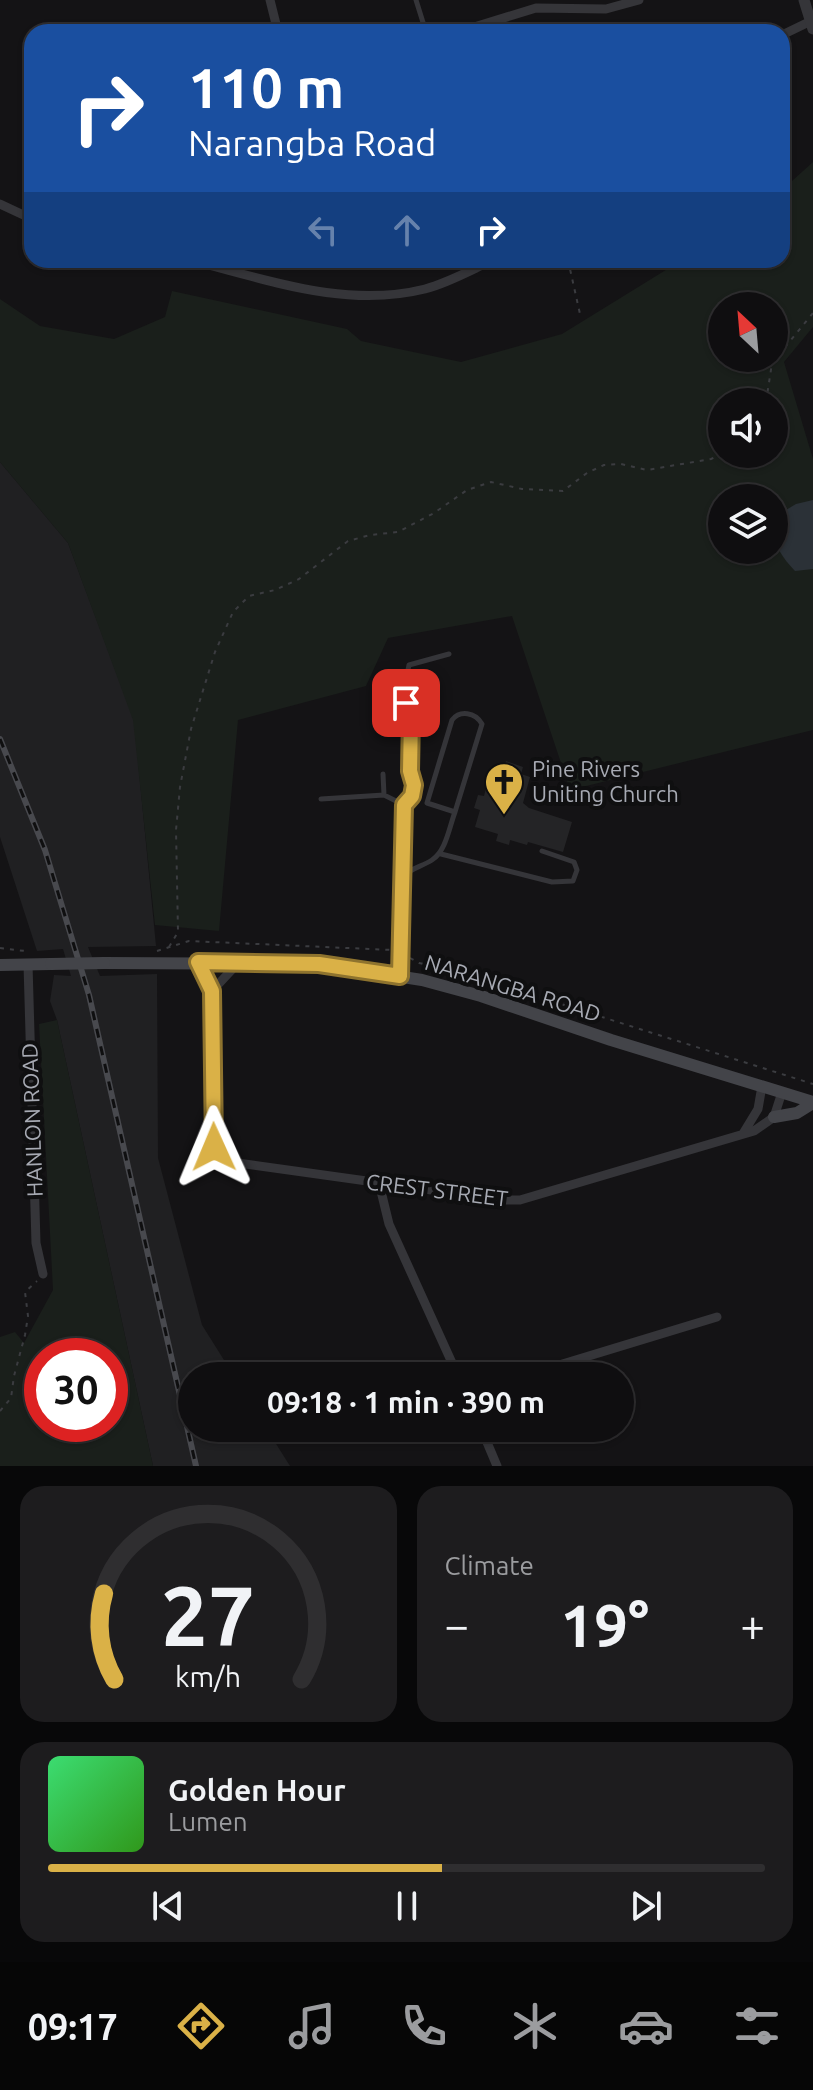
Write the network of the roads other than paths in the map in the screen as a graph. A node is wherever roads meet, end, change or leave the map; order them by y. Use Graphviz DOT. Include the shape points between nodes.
graph roads {
  1 [pos="270,0"];
  2 [pos="416,0"];
  3 [pos="639,0"];
  4 [pos="804,0"];
  5 [pos="276,24"];
  6 [pos="424,24"];
  7 [pos="484,24"];
  8 [pos="812,25"];
  9 [pos="790,32"];
  10 [pos="0,204"];
  11 [pos="24,215"];
  12 [pos="222,268"];
  13 [pos="236,268"];
  14 [pos="474,268"];
  15 [pos="235,271"];
  16 [pos="449,654"];
  17 [pos="383,774"];
  18 [pos="384,795"];
  19 [pos="321,799"];
  20 [pos="404,805"];
  21 [pos="455,812"];
  22 [pos="542,851"];
  23 [pos="441,854"];
  24 [pos="402,877"];
  25 [pos="28,958"];
  26 [pos="198,962"];
  27 [pos="239,962"];
  28 [pos="0,965"];
  29 [pos="400,976"];
  30 [pos="212,991"];
  31 [pos="762,1086"];
  32 [pos="782,1092"];
  33 [pos="813,1103"];
  34 [pos="774,1117"];
  35 [pos="744,1132"];
  36 [pos="379,1183"];
  37 [pos="43,1274"];
  38 [pos="717,1317"];
  39 [pos="452,1362"];
  40 [pos="569,1362"];
  41 [pos="487,1442"];
  42 [pos="497,1466"];
  1 -- 5 [label="street"];
  2 -- 6 [label="lane"];
  3 -- 7 [label="street" via="606,9 536,8"];
  4 -- 8 [label="street"];
  8 -- 9 [label="street"];
  10 -- 11 [label="street"];
  12 -- 15 [label="street"];
  13 -- 15 [label="street"];
  14 -- 15 [label="street" via="428,288 374,296 313,291"];
  16 -- 20 [label="lane" via="409,665 404,689 411,717 414,785"];
  17 -- 18 [label="lane"];
  18 -- 19 [label="lane"];
  18 -- 20 [label="lane"];
  20 -- 24 [label="lane"];
  21 -- 21 [label="lane" via="482,724 473,715 452,720 427,803"];
  21 -- 23 [label="lane"];
  22 -- 23 [label="lane" via="574,862 575,879 552,882"];
  23 -- 24 [label="lane"];
  24 -- 29 [label="lane"];
  25 -- 26 [label="main road, NARANGBA ROAD, bridge" via="51,964"];
  25 -- 28 [label="main road, NARANGBA ROAD"];
  25 -- 37 [label="street, HANLON ROAD" via="36,1243"];
  26 -- 27 [label="main road, NARANGBA ROAD"];
  26 -- 30 [label="street"];
  27 -- 29 [label="main road, NARANGBA ROAD" via="338,965"];
  27 -- 30 [label="street"];
  29 -- 31 [label="main road, NARANGBA ROAD" via="458,989"];
  30 -- 36 [label="street, CREST STREET" via="213,1139 218,1156"];
  31 -- 32 [label="main road, NARANGBA ROAD"];
  31 -- 35 [label="street" via="758,1109"];
  32 -- 33 [label="main road, NARANGBA ROAD"];
  32 -- 34 [label="street"];
  33 -- 34 [label="main road" via="797,1113"];
  34 -- 35 [label="street, CREST STREET"];
  35 -- 36 [label="street, CREST STREET" via="520,1200"];
  36 -- 39 [label="street" via="389,1224"];
  38 -- 40 [label="street"];
  41 -- 42 [label="street"];
}
